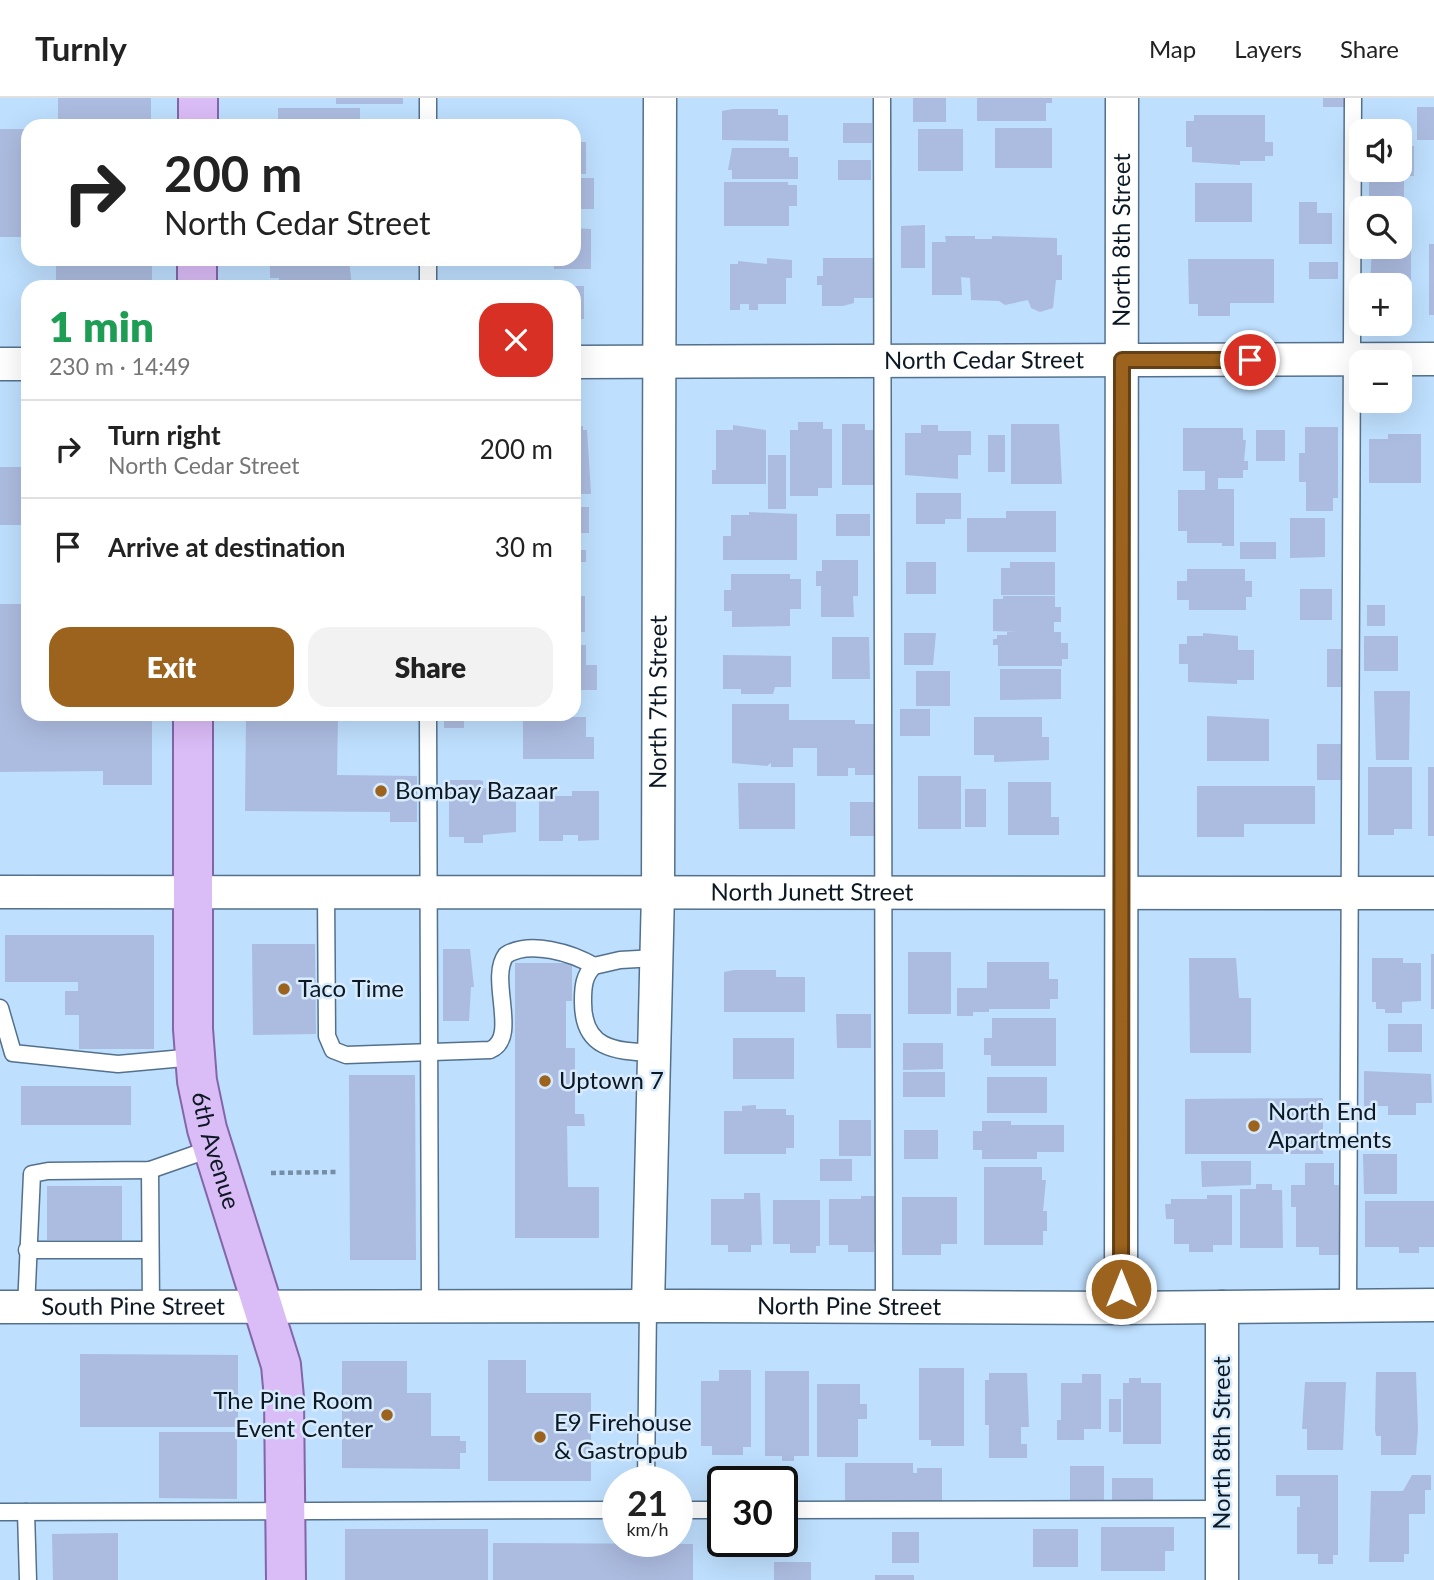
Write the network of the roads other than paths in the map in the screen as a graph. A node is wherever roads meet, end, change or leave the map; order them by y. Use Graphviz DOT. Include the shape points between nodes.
graph roads {
  1 [pos="198,98"];
  2 [pos="428,98"];
  3 [pos="660,98"];
  4 [pos="882,98"];
  5 [pos="1122,98"];
  6 [pos="1353,98"];
  7 [pos="198,119"];
  8 [pos="428,119"];
  9 [pos="1352,350"];
  10 [pos="1412,359"];
  11 [pos="1434,359"];
  12 [pos="1122,360"];
  13 [pos="1349,360"];
  14 [pos="882,361"];
  15 [pos="581,362"];
  16 [pos="660,362"];
  17 [pos="0,364"];
  18 [pos="21,364"];
  19 [pos="1352,413"];
  20 [pos="193,721"];
  21 [pos="428,721"];
  22 [pos="0,892"];
  23 [pos="191,892"];
  24 [pos="326,892"];
  25 [pos="428,892"];
  26 [pos="658,892"];
  27 [pos="884,893"];
  28 [pos="1121,893"];
  29 [pos="1349,893"];
  30 [pos="1434,893"];
  31 [pos="656,958"];
  32 [pos="594,965"];
  33 [pos="0,1008"];
  34 [pos="429,1053"];
  35 [pos="654,1053"];
  36 [pos="195,1057"];
  37 [pos="213,1147"];
  38 [pos="150,1170"];
  39 [pos="27,1250"];
  40 [pos="149,1250"];
  41 [pos="1434,1305"];
  42 [pos="648,1306"];
  43 [pos="1348,1306"];
  44 [pos="430,1307"];
  45 [pos="884,1307"];
  46 [pos="1222,1307"];
  47 [pos="13,1308"];
  48 [pos="150,1308"];
  49 [pos="264,1308"];
  50 [pos="1121,1308"];
  51 [pos="646,1466"];
  52 [pos="1222,1509"];
  53 [pos="602,1510"];
  54 [pos="798,1510"];
  55 [pos="285,1511"];
  56 [pos="0,1512"];
  57 [pos="26,1512"];
  58 [pos="28,1580"];
  59 [pos="286,1580"];
  60 [pos="1222,1580"];
  1 -- 7 [label="main road"];
  2 -- 8 [label="lane"];
  3 -- 16 [label="street, North 7th Street"];
  4 -- 14 [label="lane"];
  5 -- 12 [label="street, North 8th Street"];
  6 -- 9 [label="lane"];
  10 -- 11 [label="street, North Cedar Street"];
  12 -- 13 [label="street, North Cedar Street"];
  12 -- 14 [label="street, North Cedar Street"];
  12 -- 28 [label="street, North 8th Street"];
  14 -- 16 [label="street, North Cedar Street"];
  14 -- 27 [label="lane"];
  15 -- 16 [label="street, North Cedar Street"];
  16 -- 26 [label="street, North 7th Street"];
  17 -- 18 [label="street"];
  19 -- 29 [label="lane"];
  20 -- 23 [label="main road, 6th Avenue"];
  21 -- 25 [label="lane"];
  22 -- 23 [label="street, North Junett Street"];
  23 -- 24 [label="street, North Junett Street"];
  23 -- 36 [label="main road, 6th Avenue"];
  24 -- 25 [label="street, North Junett Street"];
  24 -- 34 [label="lane" via="327,1036 333,1050 345,1055"];
  25 -- 26 [label="street, North Junett Street"];
  25 -- 34 [label="lane"];
  26 -- 27 [label="street, North Junett Street"];
  26 -- 31 [label="street, North 7th Street"];
  27 -- 28 [label="street, North Junett Street"];
  27 -- 45 [label="lane"];
  28 -- 29 [label="street, North Junett Street"];
  28 -- 50 [label="street, North 8th Street"];
  29 -- 30 [label="street, North Junett Street"];
  29 -- 43 [label="lane"];
  31 -- 32 [label="lane"];
  31 -- 35 [label="street, North 7th Street"];
  32 -- 34 [label="lane" via="563,952 510,952 501,970 501,1043 490,1051"];
  32 -- 35 [label="lane" via="584,989 588,1029 599,1042 618,1051"];
  33 -- 36 [label="lane" via="13,1053 118,1064"];
  34 -- 44 [label="lane"];
  35 -- 42 [label="street, North 7th Street"];
  36 -- 37 [label="main road, 6th Avenue"];
  37 -- 38 [label="lane"];
  37 -- 49 [label="main road, 6th Avenue"];
  38 -- 39 [label="lane" via="32,1174"];
  38 -- 40 [label="lane"];
  39 -- 40 [label="lane"];
  39 -- 47 [label="lane"];
  40 -- 48 [label="lane"];
  41 -- 43 [label="street, North Pine Street"];
  42 -- 44 [label="street, North Pine Street"];
  42 -- 45 [label="street, North Pine Street"];
  42 -- 51 [label="lane"];
  43 -- 46 [label="street, North Pine Street"];
  44 -- 49 [label="street, North Pine Street"];
  45 -- 50 [label="street, North Pine Street"];
  46 -- 50 [label="street, North Pine Street"];
  46 -- 52 [label="street, North 8th Street"];
  47 -- 48 [label="street, South Pine Street"];
  48 -- 49 [label="street, South Pine Street"];
  49 -- 55 [label="main road, 6th Avenue" via="283,1378"];
  52 -- 54 [label="lane"];
  52 -- 60 [label="street, North 8th Street"];
  53 -- 55 [label="lane"];
  55 -- 57 [label="lane"];
  55 -- 59 [label="main road, 6th Avenue"];
  56 -- 57 [label="lane"];
  57 -- 58 [label="lane"];
}
